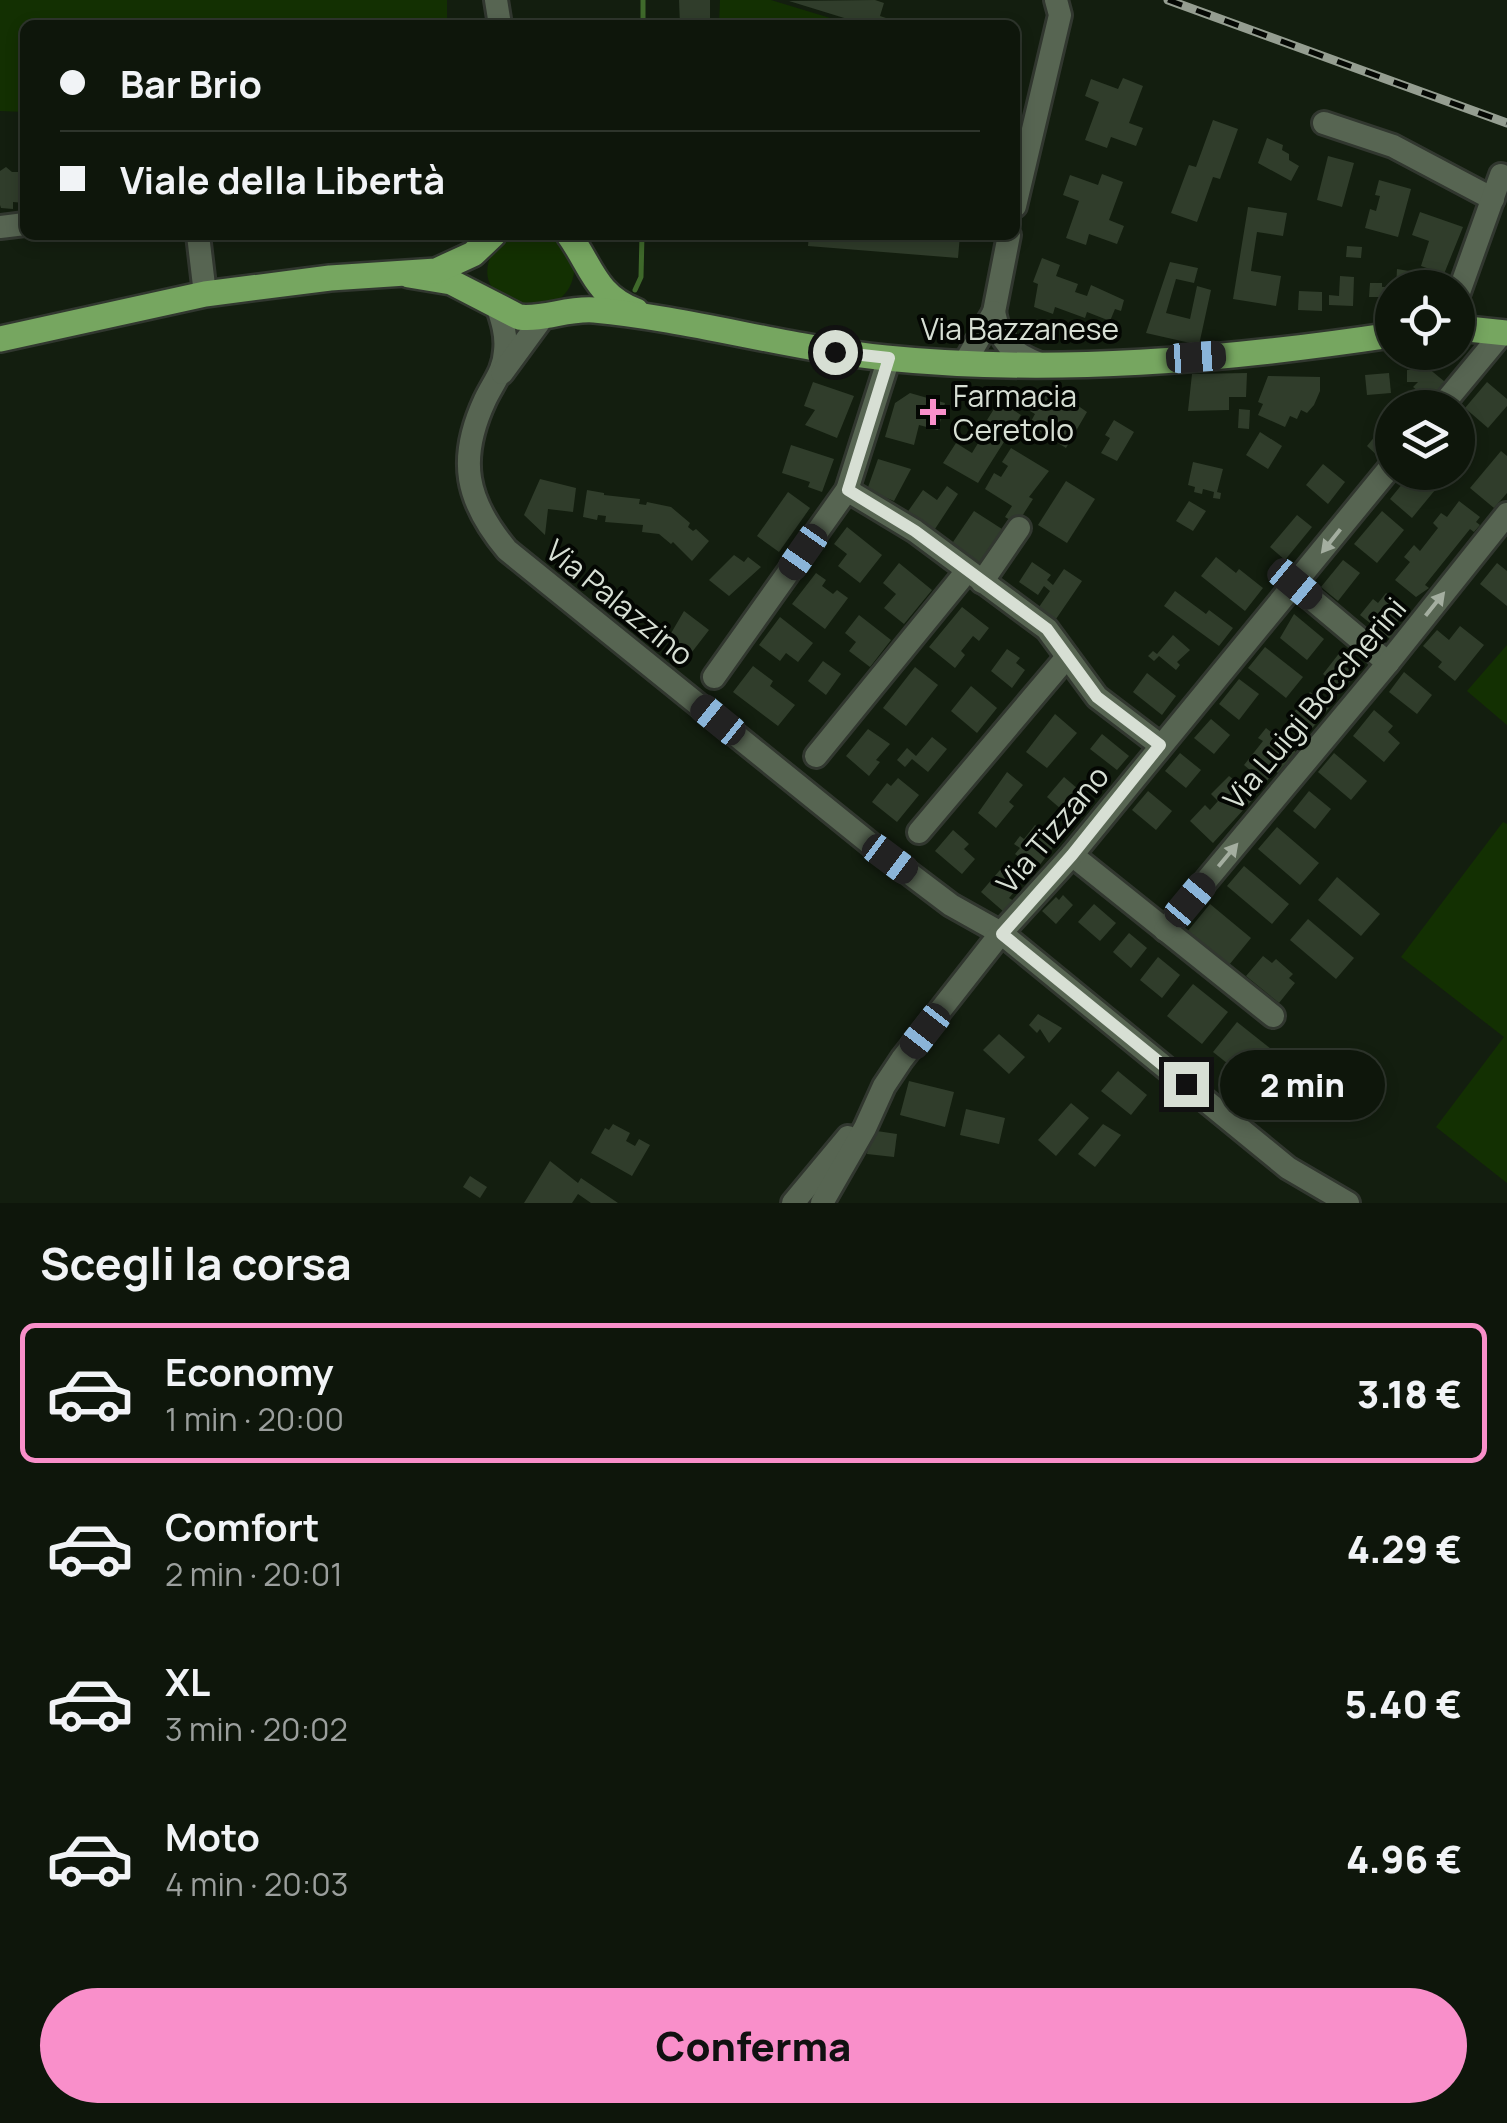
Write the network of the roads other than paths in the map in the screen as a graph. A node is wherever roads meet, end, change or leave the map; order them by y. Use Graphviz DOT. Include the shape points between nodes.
graph roads {
  1 [pos="1056,0"];
  2 [pos="1324,124"];
  3 [pos="1502,175"];
  4 [pos="1020,185"];
  5 [pos="1493,199"];
  6 [pos="199,240"];
  7 [pos="488,240"];
  8 [pos="490,240"];
  9 [pos="1008,240"];
  10 [pos="574,243"];
  11 [pos="1467,270"];
  12 [pos="409,275"];
  13 [pos="206,294"];
  14 [pos="497,305"];
  15 [pos="549,314"];
  16 [pos="650,317"];
  17 [pos="995,317"];
  18 [pos="1475,330"];
  19 [pos="1505,333"];
  20 [pos="1375,337"];
  21 [pos="0,338"];
  22 [pos="889,358"];
  23 [pos="964,364"];
  24 [pos="991,365"];
  25 [pos="1043,365"];
  26 [pos="500,376"];
  27 [pos="1456,390"];
  28 [pos="1375,486"];
  29 [pos="848,490"];
  30 [pos="1507,514"];
  31 [pos="1019,528"];
  32 [pos="974,576"];
  33 [pos="1295,584"];
  34 [pos="1068,658"];
  35 [pos="1388,663"];
  36 [pos="714,677"];
  37 [pos="1160,745"];
  38 [pos="816,756"];
  39 [pos="919,832"];
  40 [pos="1072,855"];
  41 [pos="1165,930"];
  42 [pos="1002,934"];
  43 [pos="1274,1016"];
  44 [pos="876,1104"];
  45 [pos="793,1203"];
  46 [pos="822,1203"];
  47 [pos="1348,1203"];
  1 -- 4 [label="street" via="1060,15"];
  2 -- 5 [label="street" via="1393,146"];
  3 -- 5 [label="street"];
  5 -- 11 [label="street"];
  6 -- 13 [label="street"];
  7 -- 12 [label="main road, Via Bazzanese" via="455,264"];
  8 -- 14 [label="main road, Via Bazzanese" via="481,277"];
  9 -- 17 [label="street"];
  10 -- 15 [label="main road, Via Bazzanese" via="581,271 576,290"];
  10 -- 16 [label="main road, Via Bazzanese" via="613,299"];
  12 -- 13 [label="main road, Via Bazzanese"];
  12 -- 14 [label="main road, Via Bazzanese" via="450,282"];
  13 -- 21 [label="main road, Via Bazzanese"];
  14 -- 15 [label="main road, Via Bazzanese" via="519,316"];
  14 -- 26 [label="street, Via Palazzino" via="506,350"];
  15 -- 16 [label="main road, Via Bazzanese" via="590,310"];
  15 -- 26 [label="street"];
  16 -- 22 [label="main road, Via Bazzanese"];
  17 -- 23 [label="street"];
  17 -- 24 [label="street"];
  17 -- 25 [label="street" via="1008,347"];
  18 -- 19 [label="main road"];
  19 -- 27 [label="street"];
  20 -- 25 [label="main road, Via Bazzanese" via="1261,353"];
  22 -- 23 [label="main road, Via Bazzanese"];
  22 -- 29 [label="street"];
  23 -- 24 [label="main road, Via Bazzanese"];
  24 -- 25 [label="main road, Via Bazzanese"];
  26 -- 42 [label="street, Via Palazzino" via="473,431 468,466 470,492 507,550 873,846"];
  28 -- 33 [label="street, Via Tizzano, one-way"];
  29 -- 32 [label="street"];
  29 -- 36 [label="street"];
  35 -- 30 [label="street, Via Luigi Boccherini, one-way"];
  31 -- 32 [label="street"];
  32 -- 34 [label="street" via="1047,629"];
  32 -- 38 [label="street"];
  33 -- 35 [label="street"];
  33 -- 37 [label="street, Via Tizzano"];
  34 -- 37 [label="street" via="1097,697"];
  34 -- 39 [label="street"];
  41 -- 35 [label="street, Via Luigi Boccherini, one-way"];
  37 -- 40 [label="street, Via Tizzano"];
  40 -- 41 [label="street"];
  40 -- 42 [label="street, Via Tizzano"];
  41 -- 43 [label="street"];
  42 -- 44 [label="street, Via Tizzano" via="902,1059"];
  42 -- 47 [label="street, Via Palazzino" via="1288,1168"];
  44 -- 45 [label="street"];
  44 -- 46 [label="street, Via Tizzano"];
}
